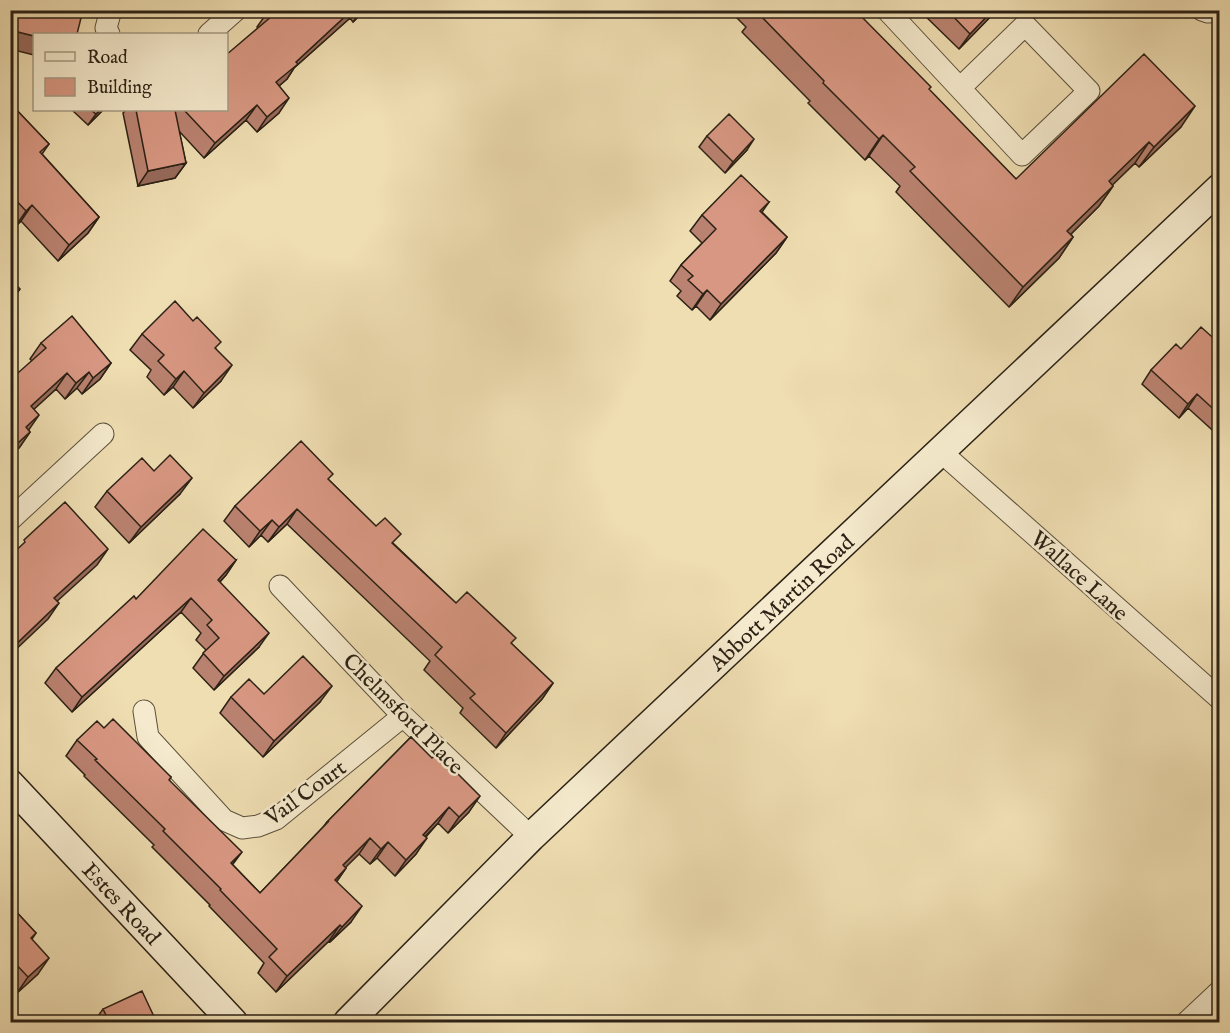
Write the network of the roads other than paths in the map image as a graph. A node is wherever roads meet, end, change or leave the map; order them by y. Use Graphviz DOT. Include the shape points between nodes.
graph roads {
  1 [pos="111,10"];
  2 [pos="236,10"];
  3 [pos="887,10"];
  4 [pos="1202,10"];
  5 [pos="1220,10"];
  6 [pos="108,33"];
  7 [pos="210,33"];
  8 [pos="960,88"];
  9 [pos="1220,188"];
  10 [pos="103,434"];
  11 [pos="941,452"];
  12 [pos="10,520"];
  13 [pos="280,586"];
  14 [pos="1220,699"];
  15 [pos="144,711"];
  16 [pos="404,716"];
  17 [pos="10,784"];
  18 [pos="531,837"];
  19 [pos="1220,991"];
  20 [pos="233,1023"];
  21 [pos="348,1023"];
  22 [pos="1188,1023"];
  1 -- 6 [label="street" via="106,28"];
  2 -- 7 [label="street"];
  3 -- 8 [label="street"];
  4 -- 5 [label="street"];
  8 -- 8 [label="street" via="1022,155 1089,91 1025,25"];
  9 -- 11 [label="main road, Abbott Martin Road"];
  10 -- 12 [label="street"];
  11 -- 14 [label="street, Wallace Lane"];
  11 -- 18 [label="main road, Abbott Martin Road"];
  13 -- 16 [label="street, Chelmsford Place"];
  15 -- 16 [label="street, Vail Court" via="148,737 224,820 242,828 276,819"];
  16 -- 18 [label="street, Chelmsford Place"];
  17 -- 20 [label="main road, Estes Road"];
  18 -- 21 [label="main road, Abbott Martin Road"];
  19 -- 22 [label="street"];
}
